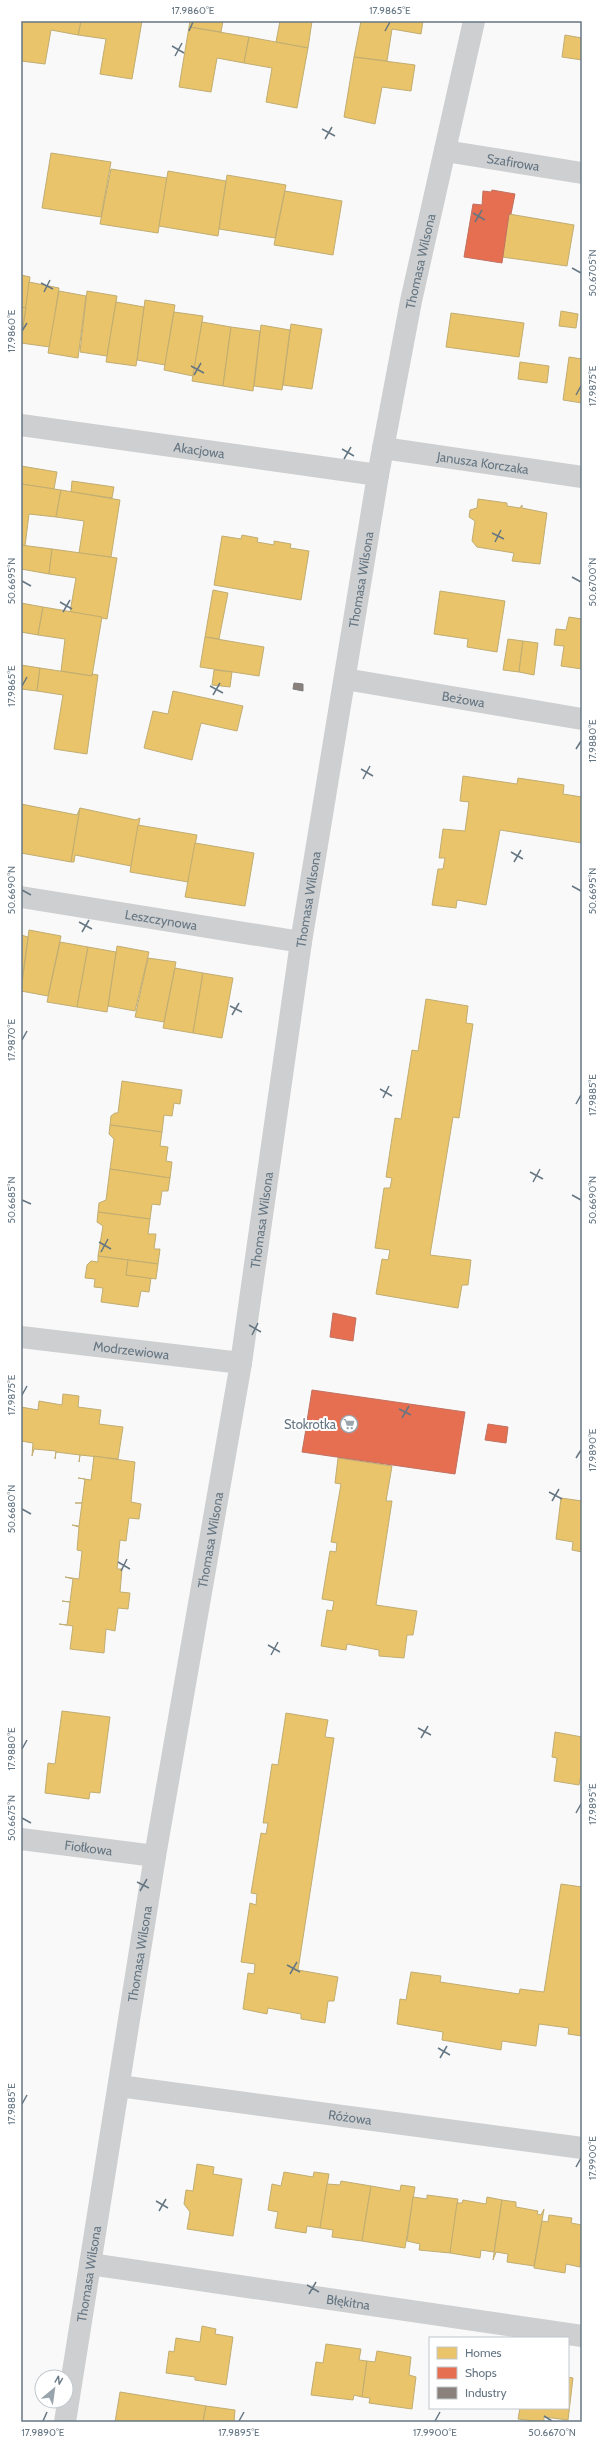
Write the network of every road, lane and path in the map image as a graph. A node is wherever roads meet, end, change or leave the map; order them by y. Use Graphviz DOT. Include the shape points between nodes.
graph roads {
  1 [pos="474,21"];
  2 [pos="445,151"];
  3 [pos="582,173"];
  4 [pos="21,425"];
  5 [pos="383,448"];
  6 [pos="378,475"];
  7 [pos="582,477"];
  8 [pos="345,679"];
  9 [pos="582,719"];
  10 [pos="21,897"];
  11 [pos="301,942"];
  12 [pos="21,1337"];
  13 [pos="241,1363"];
  14 [pos="21,1839"];
  15 [pos="155,1856"];
  16 [pos="119,2086"];
  17 [pos="582,2148"];
  18 [pos="90,2264"];
  19 [pos="582,2336"];
  20 [pos="65,2422"];
  1 -- 2 [label="street, Thomasa Wilsona"];
  2 -- 3 [label="street, Szafirowa"];
  2 -- 5 [label="street, Thomasa Wilsona" via="411,301"];
  4 -- 6 [label="street, Akacjowa"];
  5 -- 6 [label="street, Thomasa Wilsona"];
  5 -- 7 [label="street, Janusza Korczaka"];
  6 -- 8 [label="street, Thomasa Wilsona"];
  8 -- 9 [label="street, Beżowa"];
  8 -- 11 [label="street, Thomasa Wilsona"];
  10 -- 11 [label="street, Leszczynowa"];
  11 -- 13 [label="street, Thomasa Wilsona"];
  12 -- 13 [label="street, Modrzewiowa"];
  13 -- 15 [label="street, Thomasa Wilsona"];
  14 -- 15 [label="street, Fiołkowa"];
  15 -- 16 [label="street, Thomasa Wilsona"];
  16 -- 17 [label="street, Różowa"];
  16 -- 18 [label="street, Thomasa Wilsona"];
  18 -- 19 [label="street, Błękitna"];
  18 -- 20 [label="street, Thomasa Wilsona"];
}
